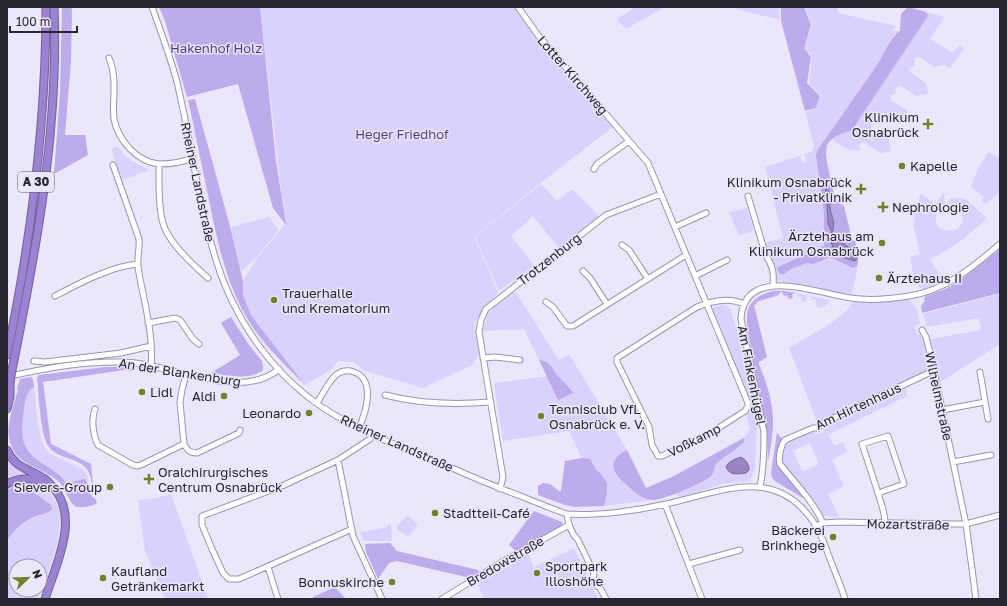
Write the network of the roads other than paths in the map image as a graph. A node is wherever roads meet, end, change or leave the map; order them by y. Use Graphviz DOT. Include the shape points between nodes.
graph roads {
  1 [pos="46,7"];
  2 [pos="54,7"];
  3 [pos="152,7"];
  4 [pos="518,7"];
  5 [pos="109,58"];
  6 [pos="629,141"];
  7 [pos="192,158"];
  8 [pos="159,164"];
  9 [pos="113,165"];
  10 [pos="594,169"];
  11 [pos="661,194"];
  12 [pos="748,196"];
  13 [pos="706,213"];
  14 [pos="675,227"];
  15 [pos="1000,244"];
  16 [pos="622,245"];
  17 [pos="686,255"];
  18 [pos="727,260"];
  19 [pos="138,264"];
  20 [pos="583,271"];
  21 [pos="695,276"];
  22 [pos="208,278"];
  23 [pos="648,279"];
  24 [pos="773,285"];
  25 [pos="55,296"];
  26 [pos="546,302"];
  27 [pos="706,303"];
  28 [pos="607,304"];
  29 [pos="744,304"];
  30 [pos="148,323"];
  31 [pos="922,330"];
  32 [pos="199,344"];
  33 [pos="151,346"];
  34 [pos="7,354"];
  35 [pos="483,358"];
  36 [pos="520,360"];
  37 [pos="34,361"];
  38 [pos="151,366"];
  39 [pos="279,369"];
  40 [pos="933,371"];
  41 [pos="980,372"];
  42 [pos="186,375"];
  43 [pos="8,379"];
  44 [pos="7,394"];
  45 [pos="385,395"];
  46 [pos="490,402"];
  47 [pos="985,402"];
  48 [pos="317,403"];
  49 [pos="7,409"];
  50 [pos="94,409"];
  51 [pos="747,409"];
  52 [pos="942,410"];
  53 [pos="988,419"];
  54 [pos="359,428"];
  55 [pos="240,430"];
  56 [pos="373,434"];
  57 [pos="184,444"];
  58 [pos="7,450"];
  59 [pos="991,455"];
  60 [pos="338,460"];
  61 [pos="953,462"];
  62 [pos="7,484"];
  63 [pos="51,485"];
  64 [pos="760,486"];
  65 [pos="500,488"];
  66 [pos="878,493"];
  67 [pos="665,504"];
  68 [pos="567,514"];
  69 [pos="1000,515"];
  70 [pos="823,523"];
  71 [pos="885,523"];
  72 [pos="966,524"];
  73 [pos="569,525"];
  74 [pos="816,526"];
  75 [pos="352,529"];
  76 [pos="740,550"];
  77 [pos="689,564"];
  78 [pos="268,567"];
  79 [pos="44,599"];
  80 [pos="278,599"];
  81 [pos="382,599"];
  82 [pos="442,599"];
  83 [pos="606,599"];
  84 [pos="702,599"];
  85 [pos="845,599"];
  86 [pos="976,599"];
  1 -- 34 [label="highway, A 30" via="40,147"];
  2 -- 43 [label="highway, A 30, bridge" via="53,84 44,181 31,270 12,370"];
  3 -- 7 [label="street, Rheiner Landstraße" via="176,81"];
  4 -- 6 [label="street, Lotter Kirchweg" via="538,35"];
  5 -- 8 [label="street" via="114,73 114,116 119,134 138,156"];
  6 -- 10 [label="street" via="597,164"];
  6 -- 11 [label="street, Lotter Kirchweg" via="648,163"];
  7 -- 8 [label="street"];
  7 -- 39 [label="street, Rheiner Landstraße" via="210,239 228,292 246,328"];
  8 -- 22 [label="street" via="163,223 174,242"];
  9 -- 19 [label="street" via="138,234"];
  11 -- 14 [label="street, Lotter Kirchweg"];
  11 -- 35 [label="street, Trotzenburg" via="606,215 486,309 479,332"];
  12 -- 24 [label="street" via="766,256 774,270"];
  13 -- 14 [label="street"];
  14 -- 17 [label="street, Lotter Kirchweg"];
  15 -- 24 [label="street" via="949,282 909,296 852,299 786,285"];
  16 -- 23 [label="street" via="629,250"];
  17 -- 21 [label="street, Lotter Kirchweg"];
  17 -- 23 [label="street"];
  18 -- 21 [label="street"];
  19 -- 25 [label="street" via="84,280"];
  19 -- 30 [label="street"];
  20 -- 28 [label="street"];
  21 -- 27 [label="street, Lotter Kirchweg"];
  23 -- 28 [label="street"];
  24 -- 29 [label="street" via="756,291"];
  26 -- 28 [label="street" via="567,326 573,326"];
  27 -- 29 [label="street" via="732,300"];
  27 -- 51 [label="street, Lotter Kirchweg" via="748,403"];
  27 -- 51 [label="street, Voßkamp" via="618,356 617,362 649,427 652,445 658,456 709,434"];
  29 -- 64 [label="street, Am Finkenhügel" via="741,319 764,432"];
  30 -- 32 [label="street" via="175,318 180,320"];
  30 -- 33 [label="street"];
  31 -- 40 [label="street, Wilhelmstraße" via="926,337"];
  33 -- 37 [label="street, An der Blankenburg" via="121,353 45,362"];
  33 -- 38 [label="street"];
  35 -- 36 [label="street"];
  35 -- 46 [label="street, Trotzenburg"];
  38 -- 42 [label="street, An der Blankenburg"];
  38 -- 43 [label="street, An der Blankenburg" via="129,362 106,362 49,368"];
  39 -- 42 [label="street, An der Blankenburg" via="269,377 248,383"];
  39 -- 48 [label="street, Rheiner Landstraße"];
  40 -- 52 [label="street, Wilhelmstraße"];
  40 -- 70 [label="street, Am Hirtenhaus" via="823,423 818,428 785,440 780,464 808,498"];
  41 -- 47 [label="street"];
  42 -- 57 [label="street" via="180,402"];
  43 -- 44 [label="highway, A 30"];
  43 -- 49 [label="highway" via="10,397"];
  45 -- 46 [label="street" via="438,403"];
  46 -- 65 [label="street, Trotzenburg" via="503,477"];
  47 -- 52 [label="street"];
  47 -- 53 [label="street"];
  48 -- 54 [label="street, Rheiner Landstraße"];
  48 -- 54 [label="street" via="337,374 345,371 356,373 365,382 368,392"];
  50 -- 57 [label="street" via="92,416 98,446 133,465 143,464"];
  52 -- 61 [label="street, Wilhelmstraße"];
  54 -- 56 [label="street, Rheiner Landstraße"];
  55 -- 57 [label="street" via="239,433 197,453 188,451"];
  56 -- 60 [label="street"];
  56 -- 65 [label="street, Rheiner Landstraße"];
  58 -- 63 [label="highway" via="21,467"];
  59 -- 61 [label="street"];
  60 -- 75 [label="street"];
  60 -- 78 [label="street" via="282,486 202,516 202,525 212,549 223,573 229,579 239,579"];
  61 -- 72 [label="street, Wilhelmstraße"];
  62 -- 63 [label="highway" via="30,478"];
  63 -- 79 [label="highway" via="57,491 65,511 65,532"];
  64 -- 67 [label="street, Rheiner Landstraße" via="728,488"];
  64 -- 74 [label="street, Rheiner Landstraße" via="780,492 794,501"];
  65 -- 68 [label="street, Rheiner Landstraße"];
  66 -- 66 [label="street" via="862,444 888,436 904,484"];
  66 -- 71 [label="street"];
  67 -- 68 [label="street, Rheiner Landstraße" via="606,513"];
  67 -- 77 [label="street"];
  68 -- 73 [label="street"];
  69 -- 72 [label="street, Mozartstraße"];
  70 -- 71 [label="street, Mozartstraße"];
  70 -- 74 [label="street, Mozartstraße"];
  71 -- 72 [label="street, Mozartstraße"];
  72 -- 86 [label="street, Wilhelmstraße"];
  73 -- 82 [label="street, Bredowstraße"];
  73 -- 83 [label="street" via="594,574 595,584"];
  74 -- 85 [label="street, Rheiner Landstraße"];
  75 -- 78 [label="street"];
  75 -- 81 [label="street"];
  76 -- 77 [label="street"];
  77 -- 84 [label="street"];
  78 -- 80 [label="street"];
}
